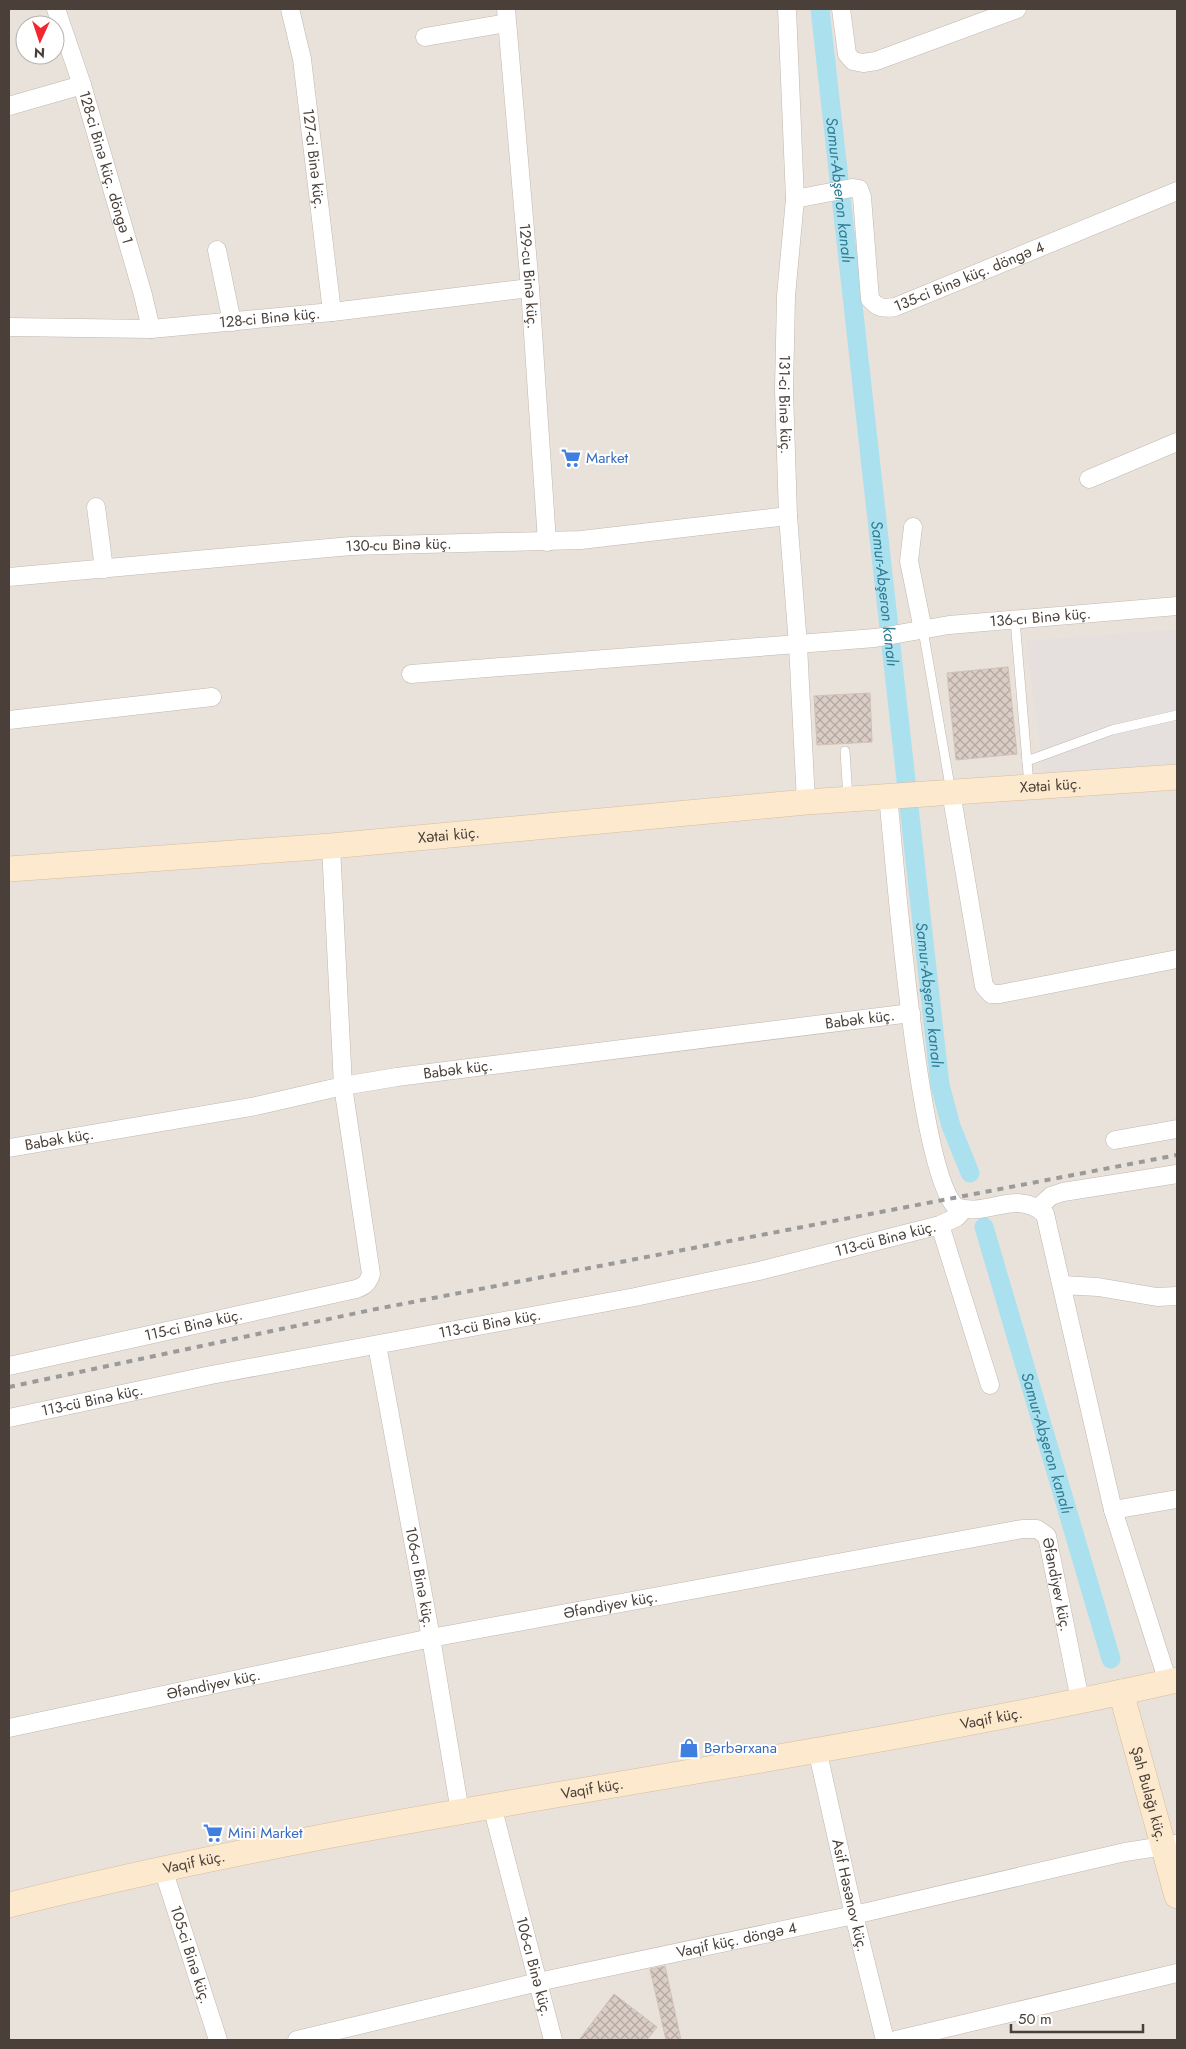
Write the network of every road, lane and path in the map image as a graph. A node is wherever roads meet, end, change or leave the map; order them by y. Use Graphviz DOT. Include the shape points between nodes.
graph roads {
  1 [pos="56,9"];
  2 [pos="290,9"];
  3 [pos="787,9"];
  4 [pos="841,9"];
  5 [pos="1017,9"];
  6 [pos="507,16"];
  7 [pos="425,37"];
  8 [pos="82,85"];
  9 [pos="9,106"];
  10 [pos="1177,191"];
  11 [pos="795,199"];
  12 [pos="216,250"];
  13 [pos="530,288"];
  14 [pos="332,312"];
  15 [pos="232,322"];
  16 [pos="9,327"];
  17 [pos="151,329"];
  18 [pos="1177,442"];
  19 [pos="1089,479"];
  20 [pos="96,507"];
  21 [pos="788,516"];
  22 [pos="913,527"];
  23 [pos="547,542"];
  24 [pos="104,569"];
  25 [pos="9,577"];
  26 [pos="1177,606"];
  27 [pos="1015,620"];
  28 [pos="923,630"];
  29 [pos="798,645"];
  30 [pos="411,674"];
  31 [pos="212,698"];
  32 [pos="1177,715"];
  33 [pos="9,720"];
  34 [pos="845,751"];
  35 [pos="1027,761"];
  36 [pos="1177,777"];
  37 [pos="1029,788"];
  38 [pos="951,792"];
  39 [pos="888,796"];
  40 [pos="848,799"];
  41 [pos="806,802"];
  42 [pos="331,846"];
  43 [pos="9,869"];
  44 [pos="1177,959"];
  45 [pos="912,1014"];
  46 [pos="343,1086"];
  47 [pos="1177,1129"];
  48 [pos="1115,1140"];
  49 [pos="9,1148"];
  50 [pos="1177,1174"];
  51 [pos="1038,1208"];
  52 [pos="963,1210"];
  53 [pos="940,1225"];
  54 [pos="1062,1285"];
  55 [pos="1177,1296"];
  56 [pos="377,1344"];
  57 [pos="9,1366"];
  58 [pos="990,1385"];
  59 [pos="9,1418"];
  60 [pos="1177,1499"];
  61 [pos="1113,1510"];
  62 [pos="431,1638"];
  63 [pos="1173,1681"];
  64 [pos="1121,1692"];
  65 [pos="1080,1700"];
  66 [pos="9,1728"];
  67 [pos="817,1749"];
  68 [pos="492,1806"];
  69 [pos="460,1812"];
  70 [pos="1170,1845"];
  71 [pos="163,1869"];
  72 [pos="1177,1896"];
  73 [pos="9,1905"];
  74 [pos="854,1915"];
  75 [pos="1177,1973"];
  76 [pos="538,1982"];
  77 [pos="218,2040"];
  78 [pos="297,2040"];
  79 [pos="553,2040"];
  80 [pos="885,2040"];
  81 [pos="896,2040"];
  1 -- 8 [label="street, 128-ci Binə küç. döngə 1"];
  2 -- 14 [label="street, 127-ci Binə küç." via="302,59"];
  3 -- 11 [label="street, 131-ci Binə küç."];
  4 -- 5 [label="street" via="847,54 853,61 863,63"];
  6 -- 7 [label="street"];
  6 -- 13 [label="street, 129-cu Binə küç."];
  8 -- 9 [label="street"];
  8 -- 17 [label="street, 128-ci Binə küç. döngə 1"];
  10 -- 11 [label="street, 135-ci Binə küç. döngə 4" via="884,309 870,299 860,189"];
  11 -- 21 [label="street, 131-ci Binə küç." via="784,334"];
  12 -- 15 [label="street"];
  13 -- 14 [label="street, 128-ci Binə küç."];
  13 -- 23 [label="street, 129-cu Binə küç."];
  14 -- 15 [label="street, 128-ci Binə küç."];
  15 -- 17 [label="street, 128-ci Binə küç."];
  16 -- 17 [label="street, 128-ci Binə küç."];
  18 -- 19 [label="street"];
  20 -- 24 [label="street"];
  21 -- 23 [label="street, 130-cu Binə küç."];
  21 -- 29 [label="street, 131-ci Binə küç."];
  22 -- 28 [label="street" via="909,561"];
  23 -- 24 [label="street, 130-cu Binə küç." via="351,546"];
  24 -- 25 [label="street, 130-cu Binə küç."];
  26 -- 27 [label="street, 136-cı Binə küç."];
  27 -- 28 [label="street, 136-cı Binə küç."];
  27 -- 35 [label="lane"];
  28 -- 29 [label="street, 136-cı Binə küç."];
  28 -- 38 [label="lane"];
  29 -- 30 [label="street, 136-cı Binə küç."];
  29 -- 41 [label="street, 131-ci Binə küç."];
  31 -- 33 [label="street"];
  32 -- 35 [label="lane" via="1112,730"];
  34 -- 40 [label="lane"];
  35 -- 37 [label="lane"];
  36 -- 37 [label="street, Xətai küç."];
  37 -- 38 [label="street, Xətai küç."];
  38 -- 39 [label="street, Xətai küç."];
  38 -- 44 [label="street" via="984,986 992,994"];
  39 -- 40 [label="street, Xətai küç."];
  39 -- 45 [label="street"];
  40 -- 41 [label="street, Xətai küç."];
  41 -- 42 [label="street, Xətai küç."];
  42 -- 43 [label="street, Xətai küç."];
  42 -- 46 [label="street"];
  45 -- 46 [label="street, Babək küç." via="588,1052"];
  45 -- 52 [label="street" via="917,1065 938,1166 948,1198 956,1208"];
  46 -- 49 [label="street, Babək küç." via="256,1106"];
  46 -- 57 [label="street, 115-ci Binə küç." via="371,1274 365,1286"];
  47 -- 48 [label="street"];
  50 -- 51 [label="street" via="1062,1192 1051,1196"];
  51 -- 52 [label="street" via="1020,1203"];
  51 -- 54 [label="street" via="1045,1214 1049,1225"];
  52 -- 53 [label="street, 113-cü Binə küç."];
  53 -- 56 [label="street, 113-cü Binə küç." via="740,1275"];
  53 -- 58 [label="street"];
  54 -- 55 [label="street" via="1098,1287 1157,1297"];
  54 -- 61 [label="street"];
  56 -- 59 [label="street, 113-cü Binə küç."];
  56 -- 62 [label="street, 106-cı Binə küç."];
  60 -- 61 [label="street"];
  61 -- 63 [label="street"];
  62 -- 65 [label="street, Əfəndiyev küç." via="1037,1528 1046,1536"];
  62 -- 66 [label="street, Əfəndiyev küç."];
  62 -- 69 [label="street, 106-cı Binə küç."];
  63 -- 64 [label="street, Vaqif küç."];
  64 -- 65 [label="street, Vaqif küç."];
  64 -- 70 [label="street, Şah Bulağı küç."];
  65 -- 67 [label="street, Vaqif küç."];
  67 -- 68 [label="street, Vaqif küç."];
  67 -- 74 [label="street, Asif Həsənov küç."];
  68 -- 69 [label="street, Vaqif küç."];
  68 -- 76 [label="street, 106-cı Binə küç."];
  69 -- 71 [label="street, Vaqif küç."];
  70 -- 72 [label="street, Şah Bulağı küç."];
  70 -- 74 [label="street, Vaqif küç. döngə 4" via="1125,1852"];
  71 -- 73 [label="street, Vaqif küç."];
  71 -- 77 [label="street, 105-ci Binə küç."];
  74 -- 76 [label="street, Vaqif küç. döngə 4"];
  74 -- 80 [label="street, Asif Həsənov küç."];
  75 -- 81 [label="street"];
  76 -- 78 [label="street, Vaqif küç. döngə 4"];
  76 -- 79 [label="street, 106-cı Binə küç."];
}
